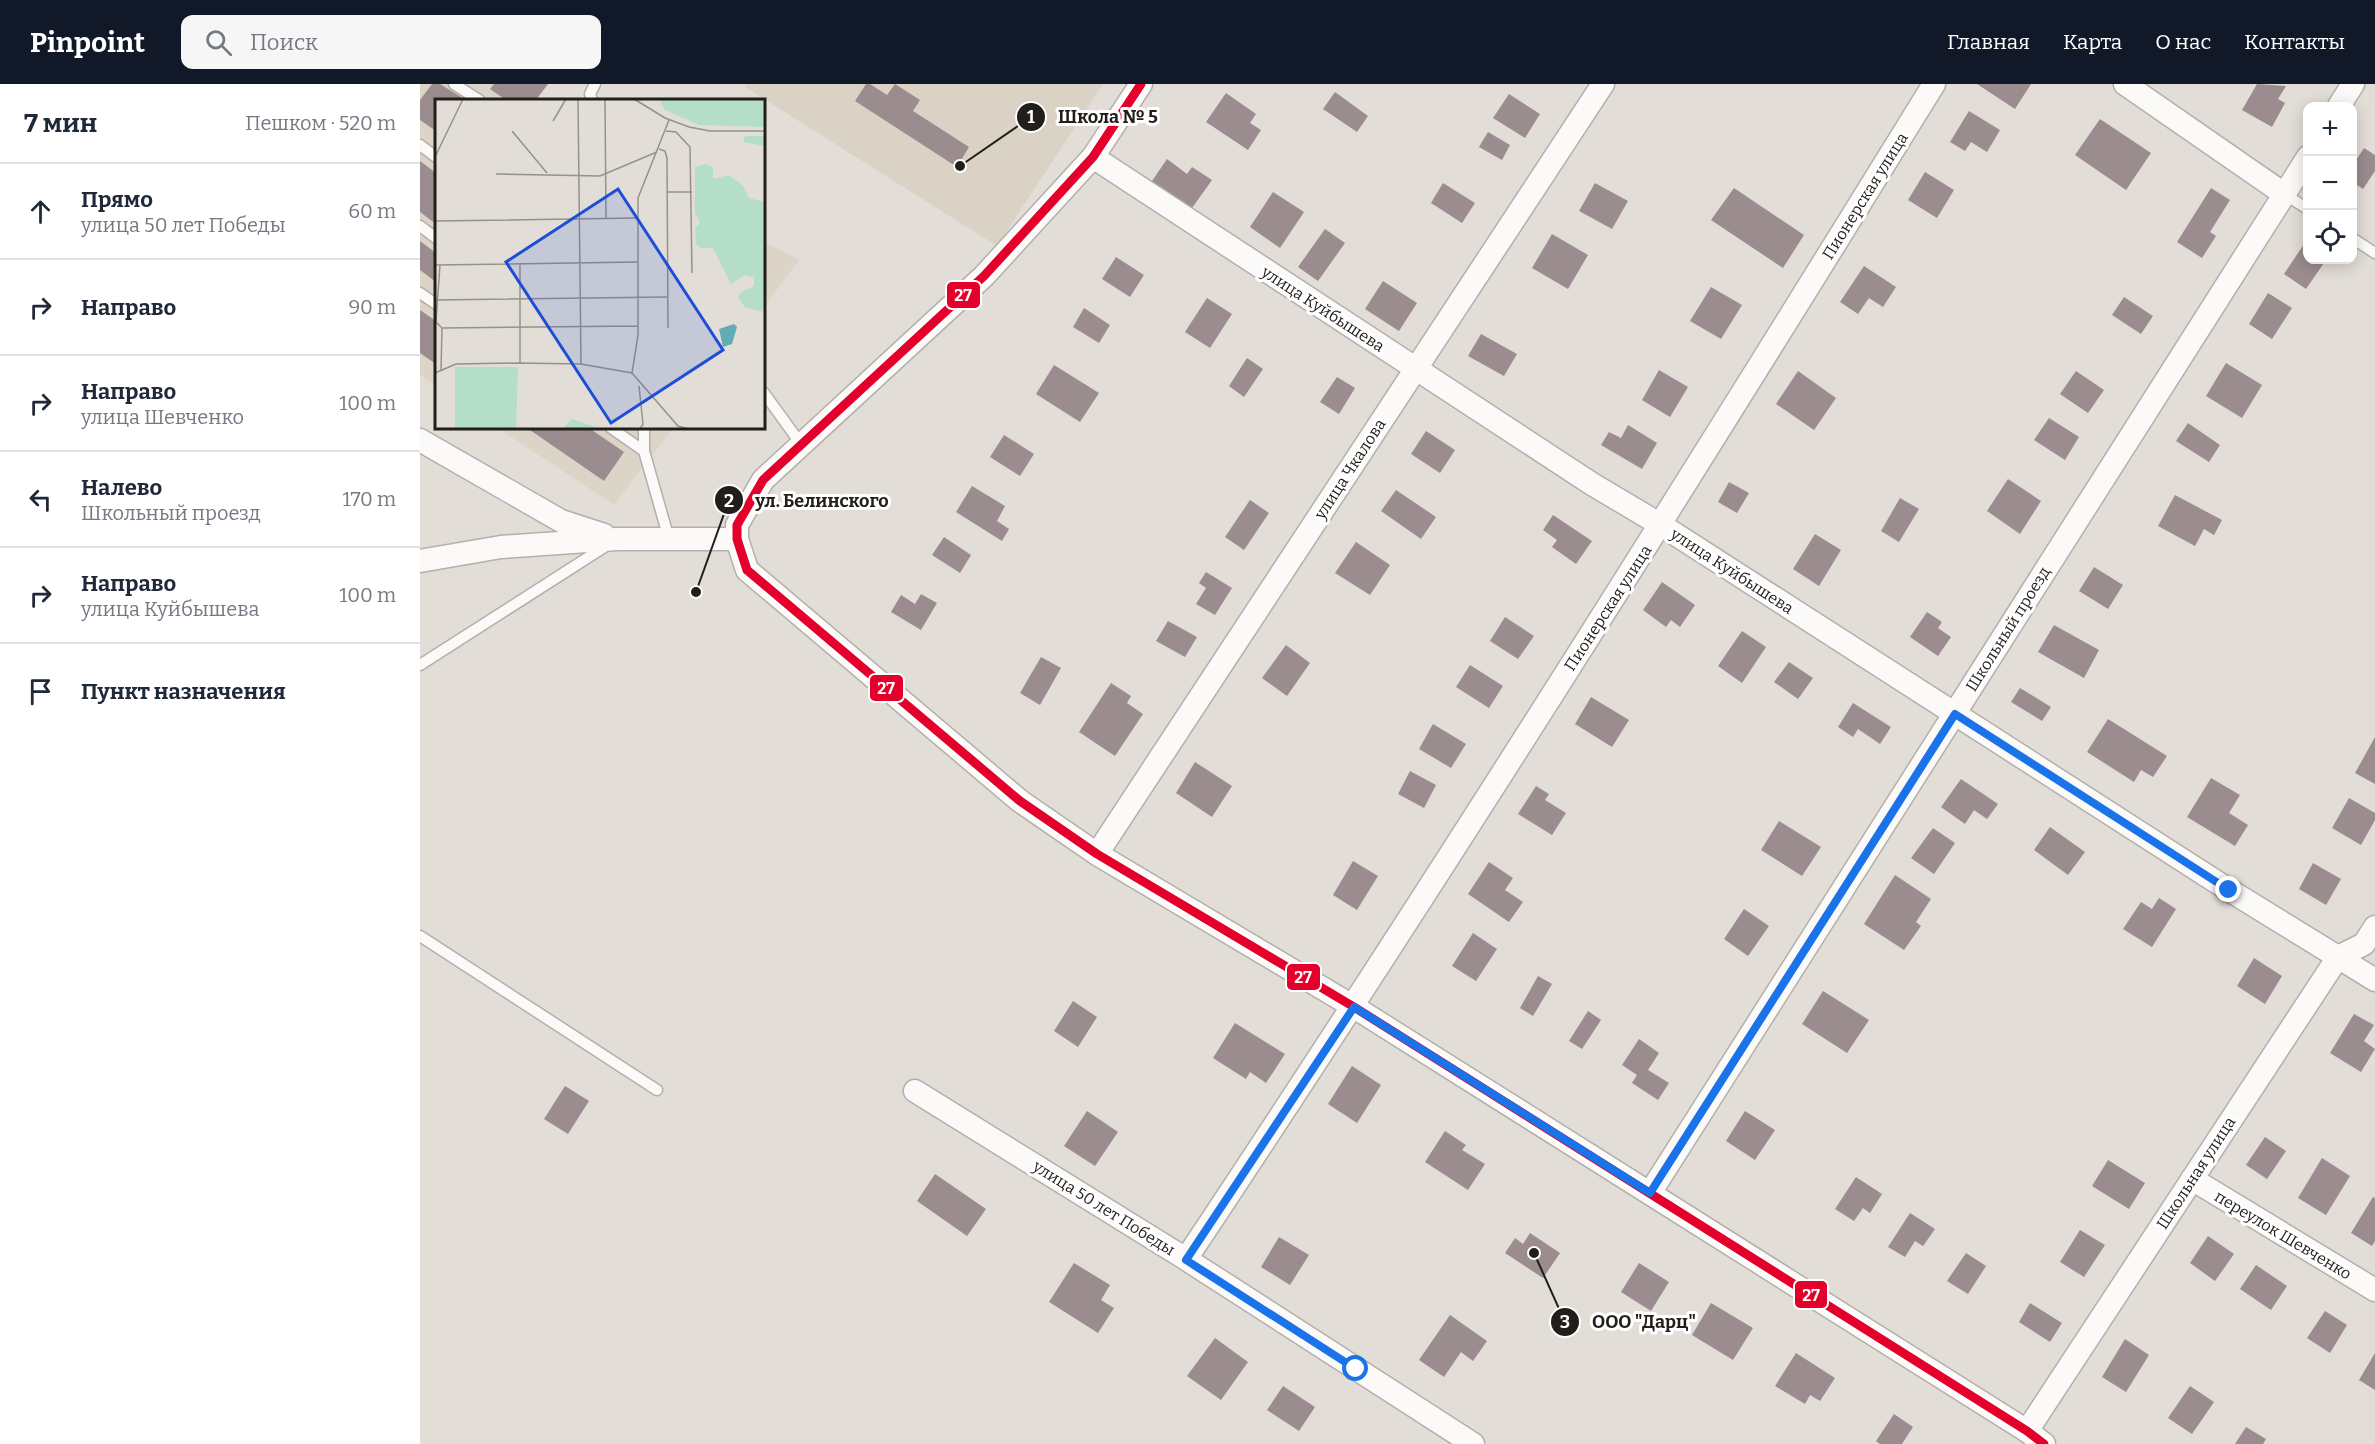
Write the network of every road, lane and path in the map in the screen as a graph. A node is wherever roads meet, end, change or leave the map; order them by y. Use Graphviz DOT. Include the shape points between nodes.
graph roads {
  1 [pos="454,84"];
  2 [pos="595,84"];
  3 [pos="1141,84"];
  4 [pos="1603,84"];
  5 [pos="1934,84"];
  6 [pos="2125,84"];
  7 [pos="2353,84"];
  8 [pos="471,89"];
  9 [pos="592,99"];
  10 [pos="2342,102"];
  11 [pos="420,145"];
  12 [pos="435,156"];
  13 [pos="1093,157"];
  14 [pos="2303,163"];
  15 [pos="2284,194"];
  16 [pos="2303,206"];
  17 [pos="420,226"];
  18 [pos="435,237"];
  19 [pos="2357,241"];
  20 [pos="2375,253"];
  21 [pos="420,293"];
  22 [pos="435,303"];
  23 [pos="1416,370"];
  24 [pos="765,394"];
  25 [pos="612,429"];
  26 [pos="644,429"];
  27 [pos="420,440"];
  28 [pos="801,444"];
  29 [pos="644,451"];
  30 [pos="1661,525"];
  31 [pos="617,539"];
  32 [pos="669,539"];
  33 [pos="736,539"];
  34 [pos="420,561"];
  35 [pos="420,665"];
  36 [pos="1955,714"];
  37 [pos="1097,854"];
  38 [pos="2375,927"];
  39 [pos="420,936"];
  40 [pos="2338,957"];
  41 [pos="2375,980"];
  42 [pos="1354,1007"];
  43 [pos="657,1090"];
  44 [pos="915,1091"];
  45 [pos="2192,1179"];
  46 [pos="1650,1193"];
  47 [pos="1186,1260"];
  48 [pos="2375,1290"];
  49 [pos="2035,1437"];
  50 [pos="1473,1444"];
  1 -- 8 [label="lane"];
  2 -- 9 [label="lane"];
  3 -- 13 [label="street"];
  4 -- 23 [label="street, улица Чкалова"];
  5 -- 30 [label="street, Пионерская улица"];
  6 -- 15 [label="street"];
  7 -- 10 [label="street"];
  11 -- 12 [label="lane"];
  13 -- 23 [label="street, улица Куйбышева"];
  13 -- 28 [label="street" via="984,276"];
  14 -- 15 [label="street, Школьный проезд"];
  15 -- 16 [label="lane"];
  15 -- 36 [label="street, Школьный проезд"];
  17 -- 18 [label="lane"];
  19 -- 20 [label="lane"];
  21 -- 22 [label="lane"];
  23 -- 30 [label="street, улица Куйбышева"];
  23 -- 37 [label="street, улица Чкалова"];
  24 -- 28 [label="lane"];
  25 -- 29 [label="lane"];
  26 -- 29 [label="lane"];
  27 -- 31 [label="street" via="561,521"];
  28 -- 33 [label="street" via="763,480 737,525"];
  29 -- 32 [label="lane"];
  30 -- 36 [label="street, улица Куйбышева"];
  30 -- 42 [label="street, Пионерская улица"];
  31 -- 32 [label="street"];
  31 -- 34 [label="street" via="501,547"];
  31 -- 35 [label="lane"];
  32 -- 33 [label="street"];
  33 -- 37 [label="street" via="747,570 1020,801"];
  36 -- 40 [label="street, улица Куйбышева"];
  36 -- 46 [label="street, Школьный проезд"];
  37 -- 42 [label="street"];
  38 -- 40 [label="street, Школьная улица" via="2364,944"];
  39 -- 43 [label="lane"];
  40 -- 41 [label="street, улица Куйбышева"];
  40 -- 45 [label="street, Школьная улица"];
  42 -- 46 [label="street"];
  42 -- 47 [label="street, Пионерская улица"];
  44 -- 47 [label="street, улица 50 лет Победы"];
  45 -- 48 [label="street, переулок Шевченко"];
  45 -- 49 [label="street, Школьная улица"];
  46 -- 49 [label="street"];
  47 -- 50 [label="street, улица 50 лет Победы"];
}
